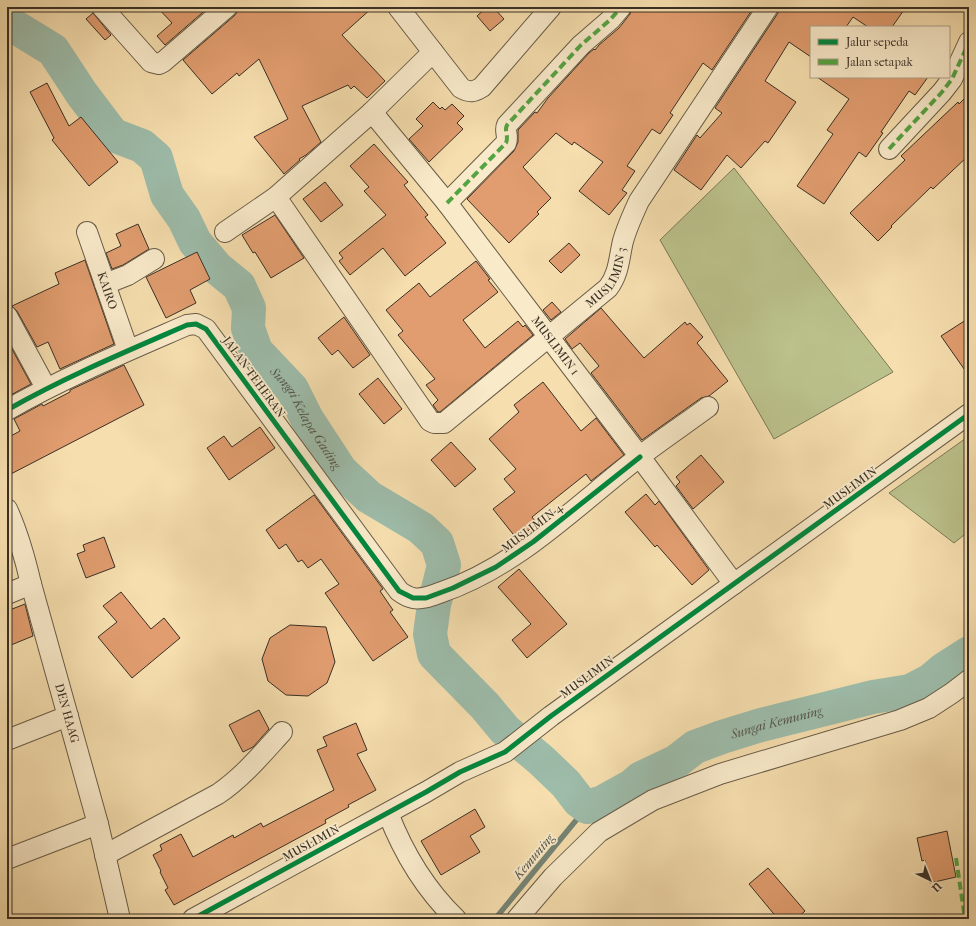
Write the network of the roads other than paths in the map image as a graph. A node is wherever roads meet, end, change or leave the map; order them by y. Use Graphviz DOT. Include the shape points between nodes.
graph roads {
  1 [pos="102,7"];
  2 [pos="227,7"];
  3 [pos="398,7"];
  4 [pos="551,7"];
  5 [pos="621,7"];
  6 [pos="768,7"];
  7 [pos="969,42"];
  8 [pos="433,52"];
  9 [pos="372,112"];
  10 [pos="889,149"];
  11 [pos="276,197"];
  12 [pos="447,203"];
  13 [pos="87,232"];
  14 [pos="225,232"];
  15 [pos="154,259"];
  16 [pos="105,284"];
  17 [pos="7,316"];
  18 [pos="548,338"];
  19 [pos="128,350"];
  20 [pos="46,388"];
  21 [pos="708,407"];
  22 [pos="7,410"];
  23 [pos="969,414"];
  24 [pos="640,457"];
  25 [pos="7,509"];
  26 [pos="31,584"];
  27 [pos="734,584"];
  28 [pos="7,594"];
  29 [pos="426,598"];
  30 [pos="969,680"];
  31 [pos="68,716"];
  32 [pos="282,732"];
  33 [pos="7,740"];
  34 [pos="388,813"];
  35 [pos="98,824"];
  36 [pos="105,856"];
  37 [pos="7,859"];
  38 [pos="454,917"];
  39 [pos="120,919"];
  40 [pos="193,919"];
  41 [pos="517,919"];
  1 -- 2 [label="street" via="151,62 159,64"];
  3 -- 8 [label="street"];
  4 -- 8 [label="street" via="482,87 475,91 468,92 461,88"];
  5 -- 12 [label="street" via="581,45 507,125 506,142"];
  6 -- 18 [label="street, MUSLIMIN 3" via="640,201 631,218 614,281"];
  7 -- 10 [label="street" via="952,79"];
  8 -- 9 [label="street"];
  9 -- 11 [label="street"];
  9 -- 12 [label="street, MUSLIMIN 1"];
  11 -- 14 [label="street"];
  11 -- 18 [label="street, MUSLIMIN 3" via="434,423 444,423"];
  12 -- 18 [label="street, MUSLIMIN 1"];
  13 -- 16 [label="street, KAIRO"];
  15 -- 16 [label="street"];
  16 -- 19 [label="street, KAIRO"];
  17 -- 20 [label="street"];
  18 -- 24 [label="street, MUSLIMIN 1"];
  19 -- 20 [label="street, JALAN TEHERAN"];
  19 -- 29 [label="street, JALAN TEHERAN" via="187,325 196,324 206,328 399,591 413,598"];
  20 -- 22 [label="street, JALAN TEHERAN"];
  21 -- 24 [label="street, MUSLIMIN 4"];
  23 -- 27 [label="street, MUSLIMIN"];
  24 -- 27 [label="street, MUSLIMIN 1"];
  24 -- 29 [label="street, MUSLIMIN 4" via="533,542 496,567 454,588"];
  25 -- 26 [label="street, DEN HAAG" via="22,548"];
  26 -- 28 [label="street"];
  26 -- 31 [label="street, DEN HAAG"];
  27 -- 34 [label="street, MUSLIMIN" via="505,752 460,772"];
  30 -- 41 [label="street" via="929,708 900,720 720,774 653,800 599,832 553,876"];
  31 -- 33 [label="street"];
  31 -- 35 [label="street, DEN HAAG"];
  32 -- 36 [label="street" via="233,784"];
  34 -- 38 [label="street" via="409,859 435,896"];
  34 -- 40 [label="street, MUSLIMIN"];
  35 -- 36 [label="street, DEN HAAG"];
  35 -- 37 [label="street"];
  36 -- 39 [label="street, DEN HAAG"];
}
